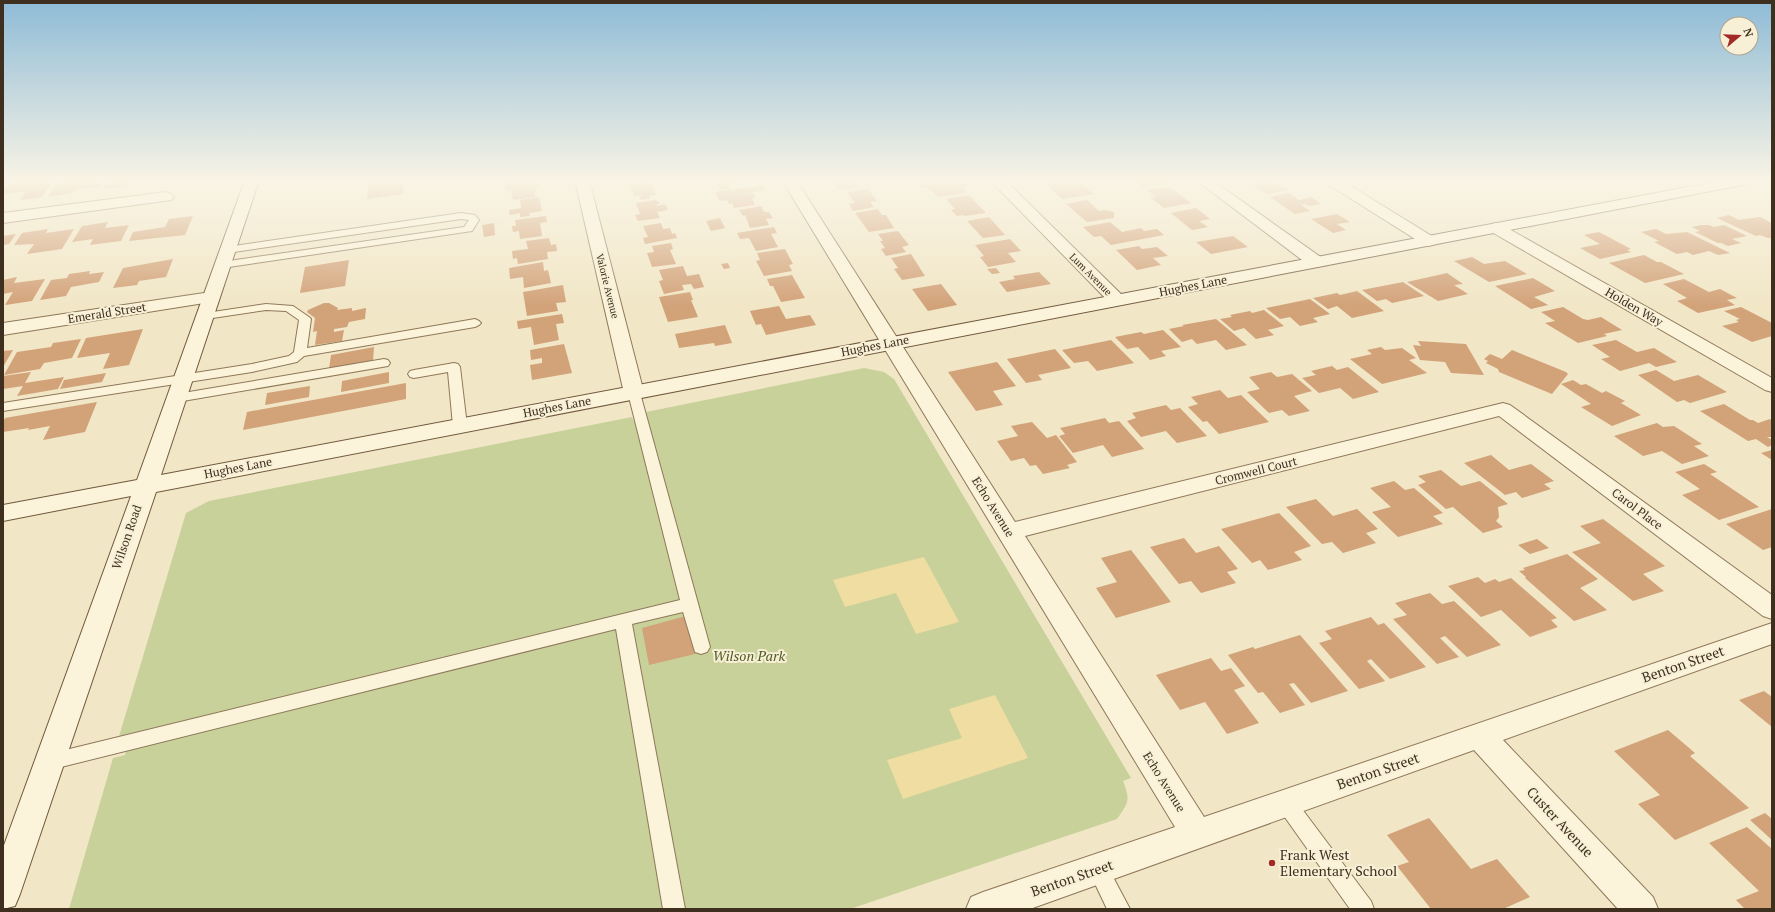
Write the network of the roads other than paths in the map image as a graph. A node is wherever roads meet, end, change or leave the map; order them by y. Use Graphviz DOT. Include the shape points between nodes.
graph roads {
  1 [pos="237,223"];
  2 [pos="423,223"];
  3 [pos="472,223"];
  4 [pos="592,223"];
  5 [pos="816,223"];
  6 [pos="1040,223"];
  7 [pos="1262,223"];
  8 [pos="1399,223"];
  9 [pos="1524,223"];
  10 [pos="1496,228"];
  11 [pos="1428,241"];
  12 [pos="225,257"];
  13 [pos="1316,262"];
  14 [pos="211,297"];
  15 [pos="1117,300"];
  16 [pos="206,316"];
  17 [pos="476,323"];
  18 [pos="3,329"];
  19 [pos="891,343"];
  20 [pos="300,353"];
  21 [pos="384,363"];
  22 [pos="414,374"];
  23 [pos="184,378"];
  24 [pos="1772,386"];
  25 [pos="634,393"];
  26 [pos="177,398"];
  27 [pos="3,408"];
  28 [pos="1503,409"];
  29 [pos="460,426"];
  30 [pos="145,486"];
  31 [pos="3,513"];
  32 [pos="1009,532"];
  33 [pos="689,604"];
  34 [pos="1772,609"];
  35 [pos="623,621"];
  36 [pos="1772,633"];
  37 [pos="700,647"];
  38 [pos="1479,735"];
  39 [pos="49,762"];
  40 [pos="1286,803"];
  41 [pos="1196,834"];
  42 [pos="1098,869"];
  43 [pos="3,894"];
  44 [pos="674,909"];
  45 [pos="983,909"];
  46 [pos="1119,909"];
  47 [pos="1363,909"];
  48 [pos="1641,909"];
  1 -- 12 [label="street, Wilson Road"];
  2 -- 12 [label="lane"];
  3 -- 12 [label="lane" via="464,230"];
  4 -- 25 [label="street, Valorie Avenue"];
  5 -- 19 [label="street, Echo Avenue"];
  6 -- 15 [label="street, Lum Avenue"];
  7 -- 13 [label="street"];
  8 -- 11 [label="street"];
  9 -- 10 [label="street, Hughes Lane"];
  10 -- 11 [label="street, Hughes Lane"];
  10 -- 24 [label="street, Holden Way"];
  11 -- 13 [label="street, Hughes Lane"];
  12 -- 14 [label="street, Wilson Road"];
  13 -- 15 [label="street, Hughes Lane"];
  14 -- 16 [label="street, Wilson Road"];
  14 -- 18 [label="street, Emerald Street"];
  15 -- 19 [label="street, Hughes Lane"];
  16 -- 20 [label="lane" via="266,307 289,308 305,319"];
  16 -- 23 [label="street, Wilson Road"];
  17 -- 20 [label="lane"];
  19 -- 25 [label="street, Hughes Lane"];
  19 -- 32 [label="street, Echo Avenue"];
  20 -- 23 [label="lane" via="293,360"];
  21 -- 26 [label="lane"];
  22 -- 29 [label="lane" via="454,367"];
  23 -- 26 [label="street, Wilson Road"];
  23 -- 27 [label="lane"];
  25 -- 29 [label="street, Hughes Lane"];
  25 -- 33 [label="lane"];
  26 -- 30 [label="street, Wilson Road"];
  28 -- 32 [label="street, Cromwell Court"];
  28 -- 34 [label="street, Carol Place"];
  29 -- 30 [label="street, Hughes Lane"];
  30 -- 31 [label="street, Hughes Lane"];
  30 -- 39 [label="street, Wilson Road"];
  32 -- 41 [label="street, Echo Avenue"];
  33 -- 35 [label="lane"];
  33 -- 37 [label="lane"];
  35 -- 39 [label="lane"];
  35 -- 44 [label="lane"];
  36 -- 38 [label="street, Benton Street"];
  38 -- 40 [label="street, Benton Street"];
  38 -- 48 [label="street, Custer Avenue"];
  39 -- 43 [label="street, Wilson Road"];
  40 -- 41 [label="street, Benton Street"];
  40 -- 47 [label="lane"];
  41 -- 42 [label="street, Benton Street"];
  42 -- 45 [label="street, Benton Street"];
  42 -- 46 [label="lane"];
}
